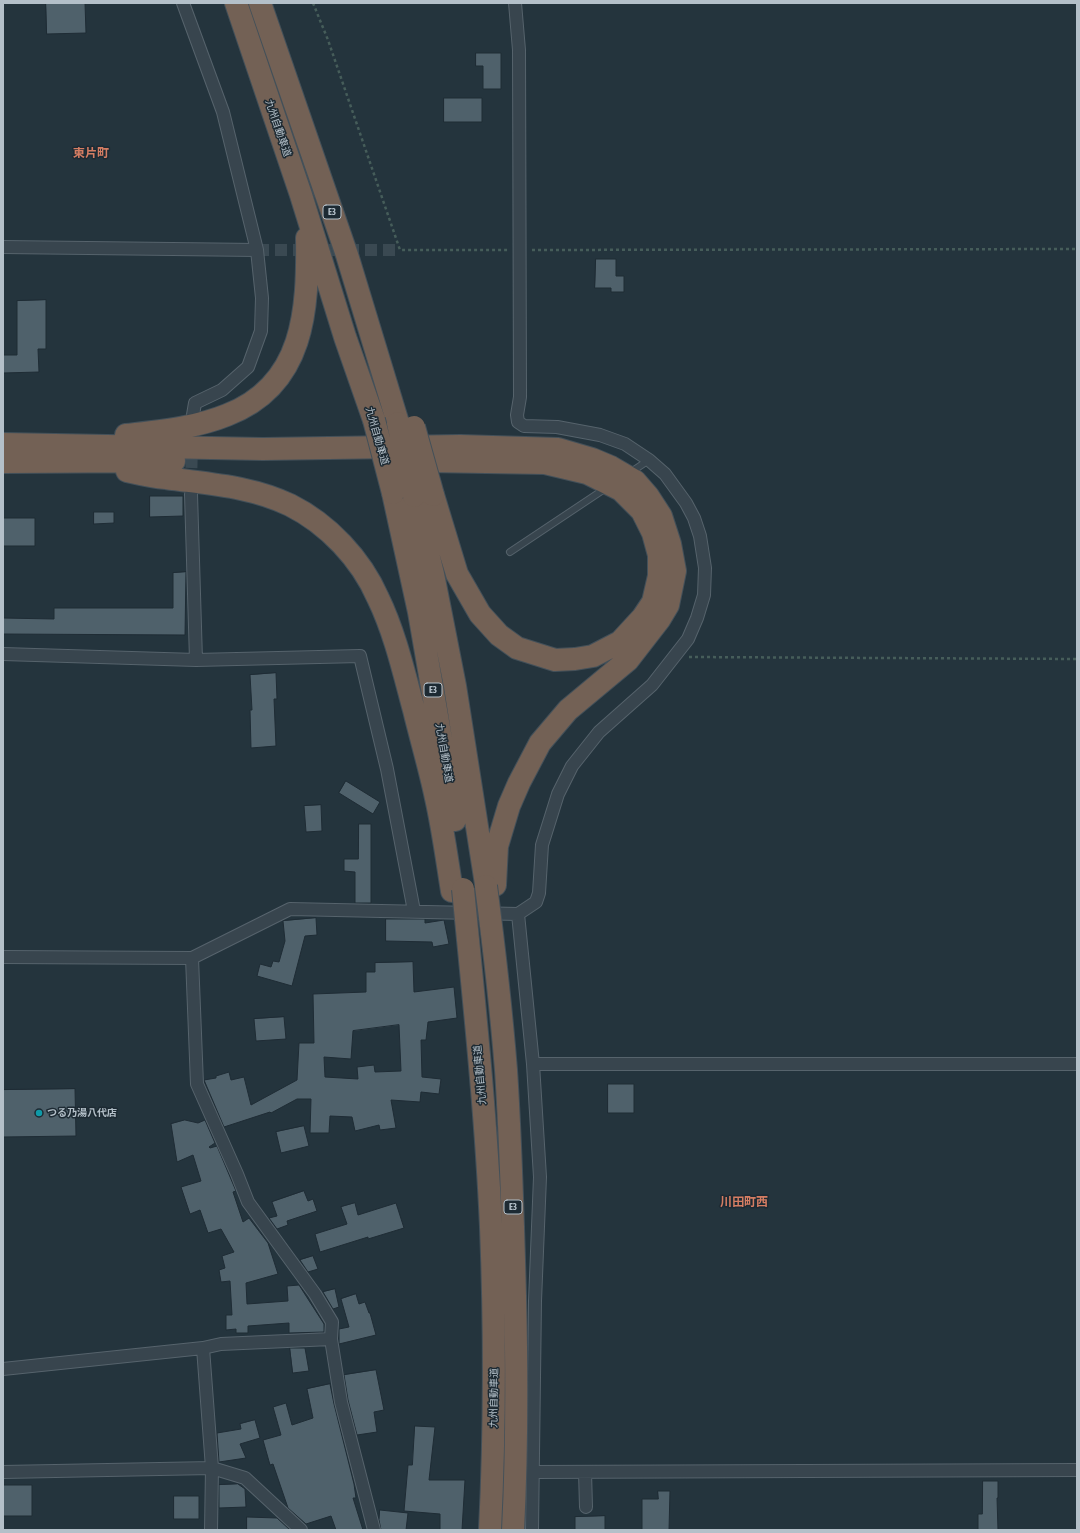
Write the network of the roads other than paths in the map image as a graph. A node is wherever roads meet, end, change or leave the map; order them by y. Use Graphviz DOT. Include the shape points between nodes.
graph roads {
  1 [pos="183,3"];
  2 [pos="236,3"];
  3 [pos="260,3"];
  4 [pos="515,3"];
  5 [pos="301,195"];
  6 [pos="3,247"];
  7 [pos="257,250"];
  8 [pos="193,415"];
  9 [pos="3,444"];
  10 [pos="55,444"];
  11 [pos="649,460"];
  12 [pos="71,461"];
  13 [pos="3,462"];
  14 [pos="634,470"];
  15 [pos="603,490"];
  16 [pos="191,494"];
  17 [pos="424,496"];
  18 [pos="510,552"];
  19 [pos="3,654"];
  20 [pos="196,660"];
  21 [pos="490,885"];
  22 [pos="457,890"];
  23 [pos="414,911"];
  24 [pos="518,914"];
  25 [pos="3,957"];
  26 [pos="192,958"];
  27 [pos="533,1064"];
  28 [pos="1077,1064"];
  29 [pos="331,1339"];
  30 [pos="203,1348"];
  31 [pos="3,1369"];
  32 [pos="212,1468"];
  33 [pos="1077,1470"];
  34 [pos="3,1472"];
  35 [pos="534,1472"];
  36 [pos="585,1472"];
  37 [pos="586,1507"];
  38 [pos="211,1530"];
  39 [pos="301,1530"];
  40 [pos="374,1530"];
  41 [pos="490,1530"];
  42 [pos="513,1530"];
  43 [pos="532,1530"];
  1 -- 7 [label="street" via="222,112"];
  2 -- 5 [label="highway, 九州自動車道 / E3"];
  3 -- 17 [label="highway, E3, bridge" via="406,425"];
  4 -- 11 [label="street" via="518,50 520,250 518,422 524,426 557,427 600,435 625,444"];
  5 -- 10 [label="highway" via="307,232 307,294 302,328 282,374 264,393 245,407 227,415 178,428"];
  5 -- 22 [label="highway, 九州自動車道 / E3, bridge" via="374,420 393,493 419,612 444,750 458,840"];
  6 -- 7 [label="street"];
  7 -- 8 [label="street" via="262,298 261,331 248,367 222,390 195,403"];
  9 -- 10 [label="highway"];
  10 -- 21 [label="highway" via="263,449 460,446 558,449 592,459 635,481 661,516 670,544 675,572 668,605 660,620 628,660 568,710 540,743 509,806 497,846"];
  11 -- 14 [label="lane"];
  11 -- 24 [label="street" via="665,474 694,518 700,536 704,595 688,639 677,654 652,685 599,732 572,766 558,794 542,845 539,893 536,902"];
  12 -- 13 [label="highway"];
  12 -- 17 [label="highway" via="545,463 587,473 621,490 642,511 653,533 659,555 659,576 653,602 620,642 593,656 555,660 517,648 498,635 480,614 461,581"];
  12 -- 22 [label="highway" via="233,487 262,495 289,505 314,519 346,549 364,572 389,625 436,797"];
  15 -- 18 [label="lane"];
  16 -- 20 [label="street"];
  17 -- 21 [label="highway, E3" via="433,574"];
  19 -- 20 [label="street"];
  20 -- 23 [label="street" via="360,656 387,769"];
  21 -- 42 [label="highway, E3, bridge" via="506,1069 514,1227 516,1380"];
  22 -- 41 [label="highway, 九州自動車道 / E3, bridge" via="480,1073 491,1226 494,1373"];
  23 -- 24 [label="street"];
  23 -- 26 [label="street" via="290,909"];
  24 -- 27 [label="street"];
  25 -- 26 [label="street"];
  26 -- 29 [label="street" via="198,1084 248,1202 315,1294 332,1322"];
  27 -- 28 [label="street"];
  27 -- 35 [label="street" via="540,1177 535,1301"];
  29 -- 30 [label="street" via="221,1344"];
  29 -- 40 [label="street" via="341,1402"];
  30 -- 31 [label="street"];
  30 -- 32 [label="street"];
  32 -- 34 [label="street"];
  32 -- 38 [label="street"];
  32 -- 39 [label="street" via="245,1478"];
  33 -- 36 [label="street"];
  35 -- 36 [label="street"];
  35 -- 43 [label="street"];
  36 -- 37 [label="street"];
}
